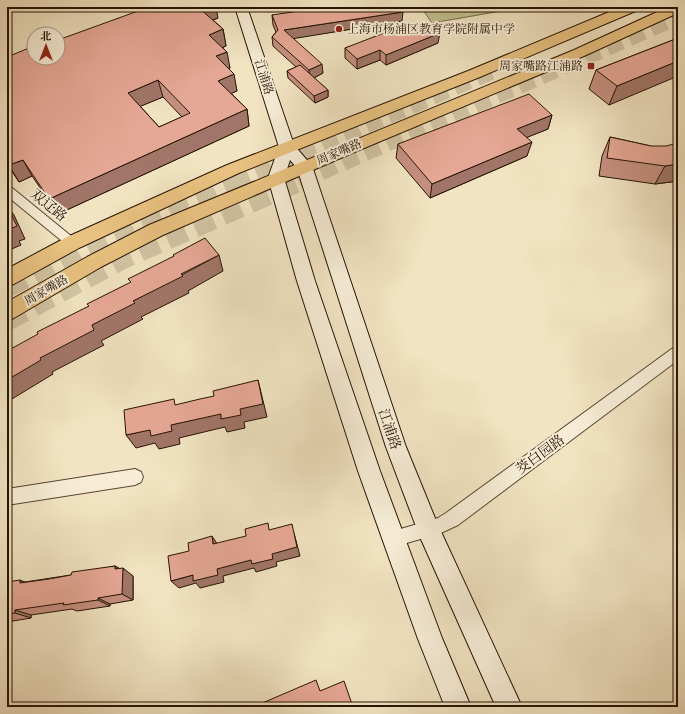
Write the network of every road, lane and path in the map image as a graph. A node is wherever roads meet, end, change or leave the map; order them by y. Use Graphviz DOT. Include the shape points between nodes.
graph roads {
  1 [pos="241,7"];
  2 [pos="633,7"];
  3 [pos="678,8"];
  4 [pos="287,147"];
  5 [pos="304,166"];
  6 [pos="276,178"];
  7 [pos="7,190"];
  8 [pos="72,243"];
  9 [pos="7,278"];
  10 [pos="7,312"];
  11 [pos="678,352"];
  12 [pos="135,477"];
  13 [pos="7,497"];
  14 [pos="428,529"];
  15 [pos="394,539"];
  16 [pos="458,707"];
  17 [pos="509,707"];
  1 -- 4 [label="main road, 江浦路"];
  2 -- 4 [label="main road, 周家嘴路" via="482,71"];
  3 -- 5 [label="main road, 周家嘴路" via="579,53"];
  4 -- 5 [label="main road, 江浦路"];
  4 -- 6 [label="main road"];
  4 -- 8 [label="main road, 周家嘴路"];
  5 -- 6 [label="main road, 周家嘴路"];
  5 -- 14 [label="main road, 江浦路" via="396,447"];
  6 -- 10 [label="main road, 周家嘴路" via="156,230"];
  6 -- 15 [label="main road" via="323,333"];
  7 -- 8 [label="street, 双辽路"];
  8 -- 9 [label="main road, 周家嘴路"];
  11 -- 14 [label="street, 茭白园路" via="452,519"];
  12 -- 13 [label="street"];
  14 -- 15 [label="street, 茭白园路"];
  14 -- 17 [label="main road, 江浦路"];
  15 -- 16 [label="main road"];
}
